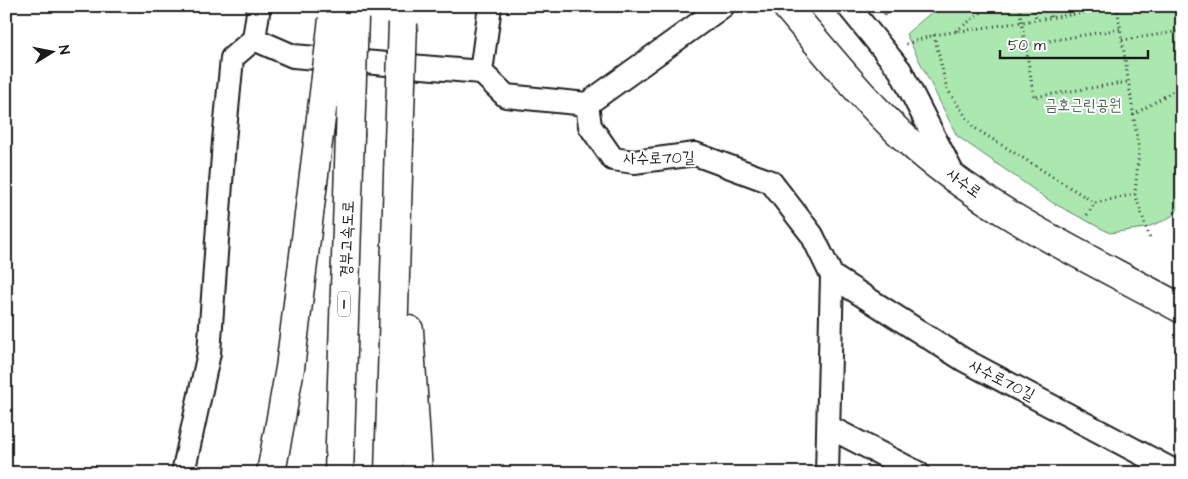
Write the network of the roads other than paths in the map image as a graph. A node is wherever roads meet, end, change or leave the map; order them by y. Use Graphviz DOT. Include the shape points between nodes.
graph roads {
  1 [pos="259,6"];
  2 [pos="490,6"];
  3 [pos="723,6"];
  4 [pos="786,6"];
  5 [pos="848,6"];
  6 [pos="344,12"];
  7 [pos="403,15"];
  8 [pos="254,39"];
  9 [pos="481,72"];
  10 [pos="587,104"];
  11 [pos="399,151"];
  12 [pos="954,176"];
  13 [pos="347,218"];
  14 [pos="832,276"];
  15 [pos="1181,306"];
  16 [pos="829,427"];
  17 [pos="183,473"];
  18 [pos="271,473"];
  19 [pos="322,473"];
  20 [pos="339,473"];
  21 [pos="389,473"];
  22 [pos="418,473"];
  23 [pos="827,473"];
  24 [pos="918,473"];
  25 [pos="1178,473"];
  1 -- 8 [label="street"];
  2 -- 9 [label="street"];
  3 -- 10 [label="street"];
  4 -- 12 [label="main road, 사수로" via="862,96 917,149"];
  5 -- 12 [label="street" via="900,70"];
  6 -- 13 [label="main road, 경부고속도로 / 1, bridge" via="350,135"];
  6 -- 18 [label="main road, bridge" via="320,134 290,368"];
  7 -- 11 [label="main road, bridge"];
  8 -- 9 [label="street" via="293,56"];
  8 -- 17 [label="street" via="232,58 209,353"];
  9 -- 10 [label="street" via="506,96"];
  10 -- 14 [label="street, 사수로70길" via="590,126 613,159 634,162 695,154 771,182 812,235"];
  11 -- 21 [label="main road"];
  11 -- 22 [label="main road"];
  12 -- 15 [label="main road, 사수로" via="1008,215"];
  13 -- 19 [label="main road"];
  13 -- 20 [label="main road, 경부고속도로 / 1"];
  14 -- 16 [label="street, 사수로70길"];
  14 -- 25 [label="street, 사수로70길" via="964,360"];
  16 -- 23 [label="street, 사수로70길"];
  16 -- 24 [label="street"];
}
